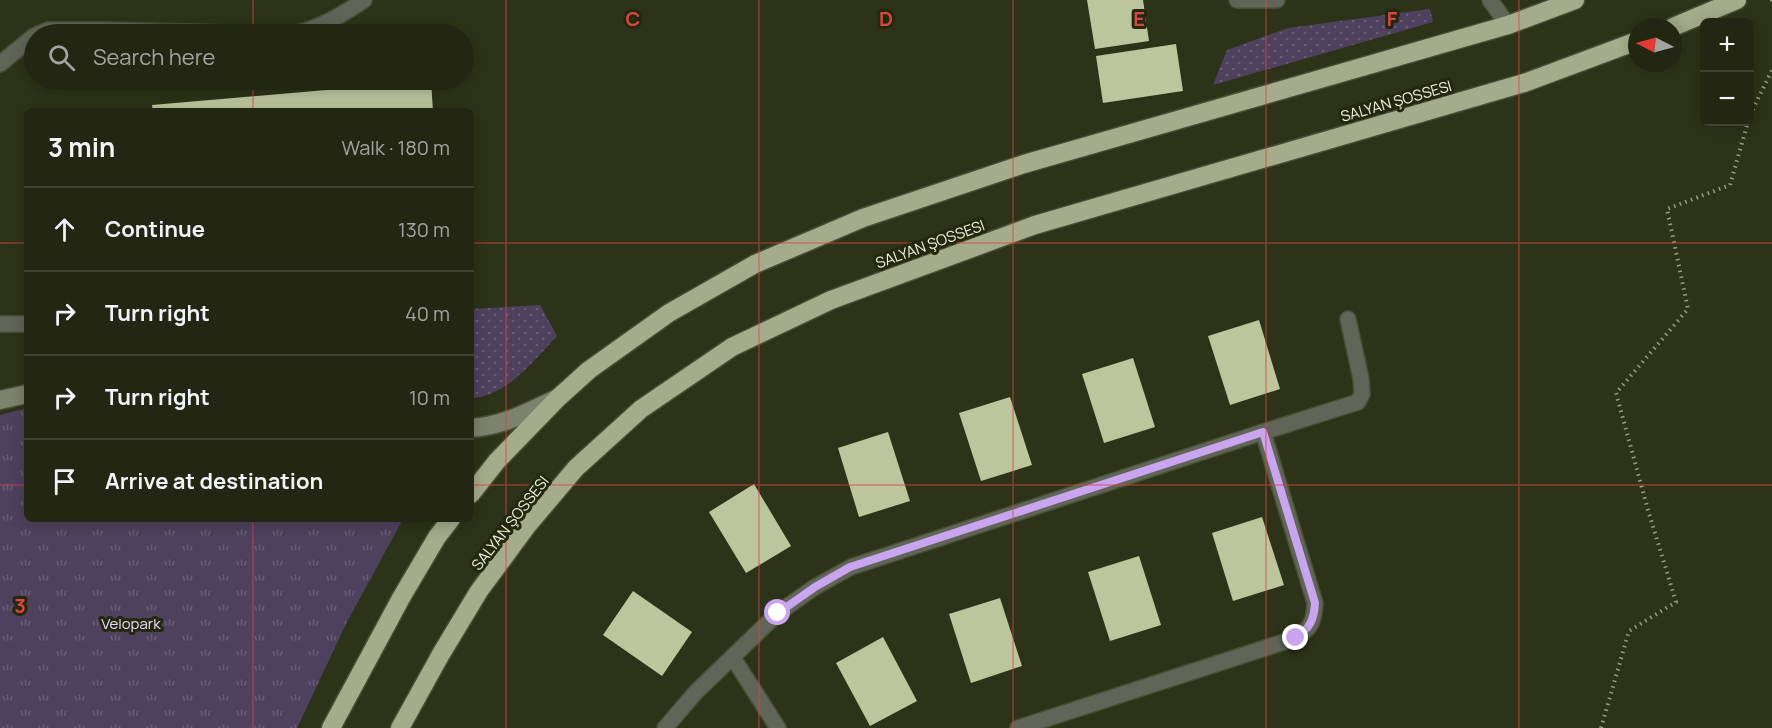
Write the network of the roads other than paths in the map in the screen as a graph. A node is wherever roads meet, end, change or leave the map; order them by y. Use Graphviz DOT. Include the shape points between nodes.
graph roads {
  1 [pos="364,0"];
  2 [pos="1237,0"];
  3 [pos="1278,0"];
  4 [pos="1490,0"];
  5 [pos="1575,0"];
  6 [pos="1737,0"];
  7 [pos="1682,23"];
  8 [pos="324,24"];
  9 [pos="1508,24"];
  10 [pos="1628,44"];
  11 [pos="24,45"];
  12 [pos="0,64"];
  13 [pos="1348,319"];
  14 [pos="0,324"];
  15 [pos="24,324"];
  16 [pos="24,395"];
  17 [pos="558,398"];
  18 [pos="0,400"];
  19 [pos="474,428"];
  20 [pos="1263,432"];
  21 [pos="474,490"];
  22 [pos="438,528"];
  23 [pos="733,658"];
  24 [pos="331,728"];
  25 [pos="400,728"];
  26 [pos="665,728"];
  27 [pos="778,728"];
  28 [pos="1018,728"];
  1 -- 8 [label="lane"];
  2 -- 3 [label="lane"];
  4 -- 9 [label="lane"];
  5 -- 9 [label="highway"];
  6 -- 7 [label="highway"];
  9 -- 17 [label="highway" via="1024,165 863,218 755,264 669,313 589,370"];
  10 -- 25 [label="highway, SALYAN ŞOSSESI" via="1524,83 1035,225 831,300 732,347 641,409 576,468 479,591"];
  11 -- 12 [label="lane"];
  13 -- 20 [label="lane" via="1361,379 1358,402"];
  14 -- 15 [label="lane"];
  16 -- 18 [label="street"];
  17 -- 19 [label="street" via="509,421"];
  17 -- 21 [label="highway"];
  20 -- 23 [label="lane" via="850,567 778,613"];
  20 -- 28 [label="lane" via="1315,603 1308,630 1296,638"];
  22 -- 24 [label="highway"];
  23 -- 26 [label="lane"];
  23 -- 27 [label="lane"];
}
